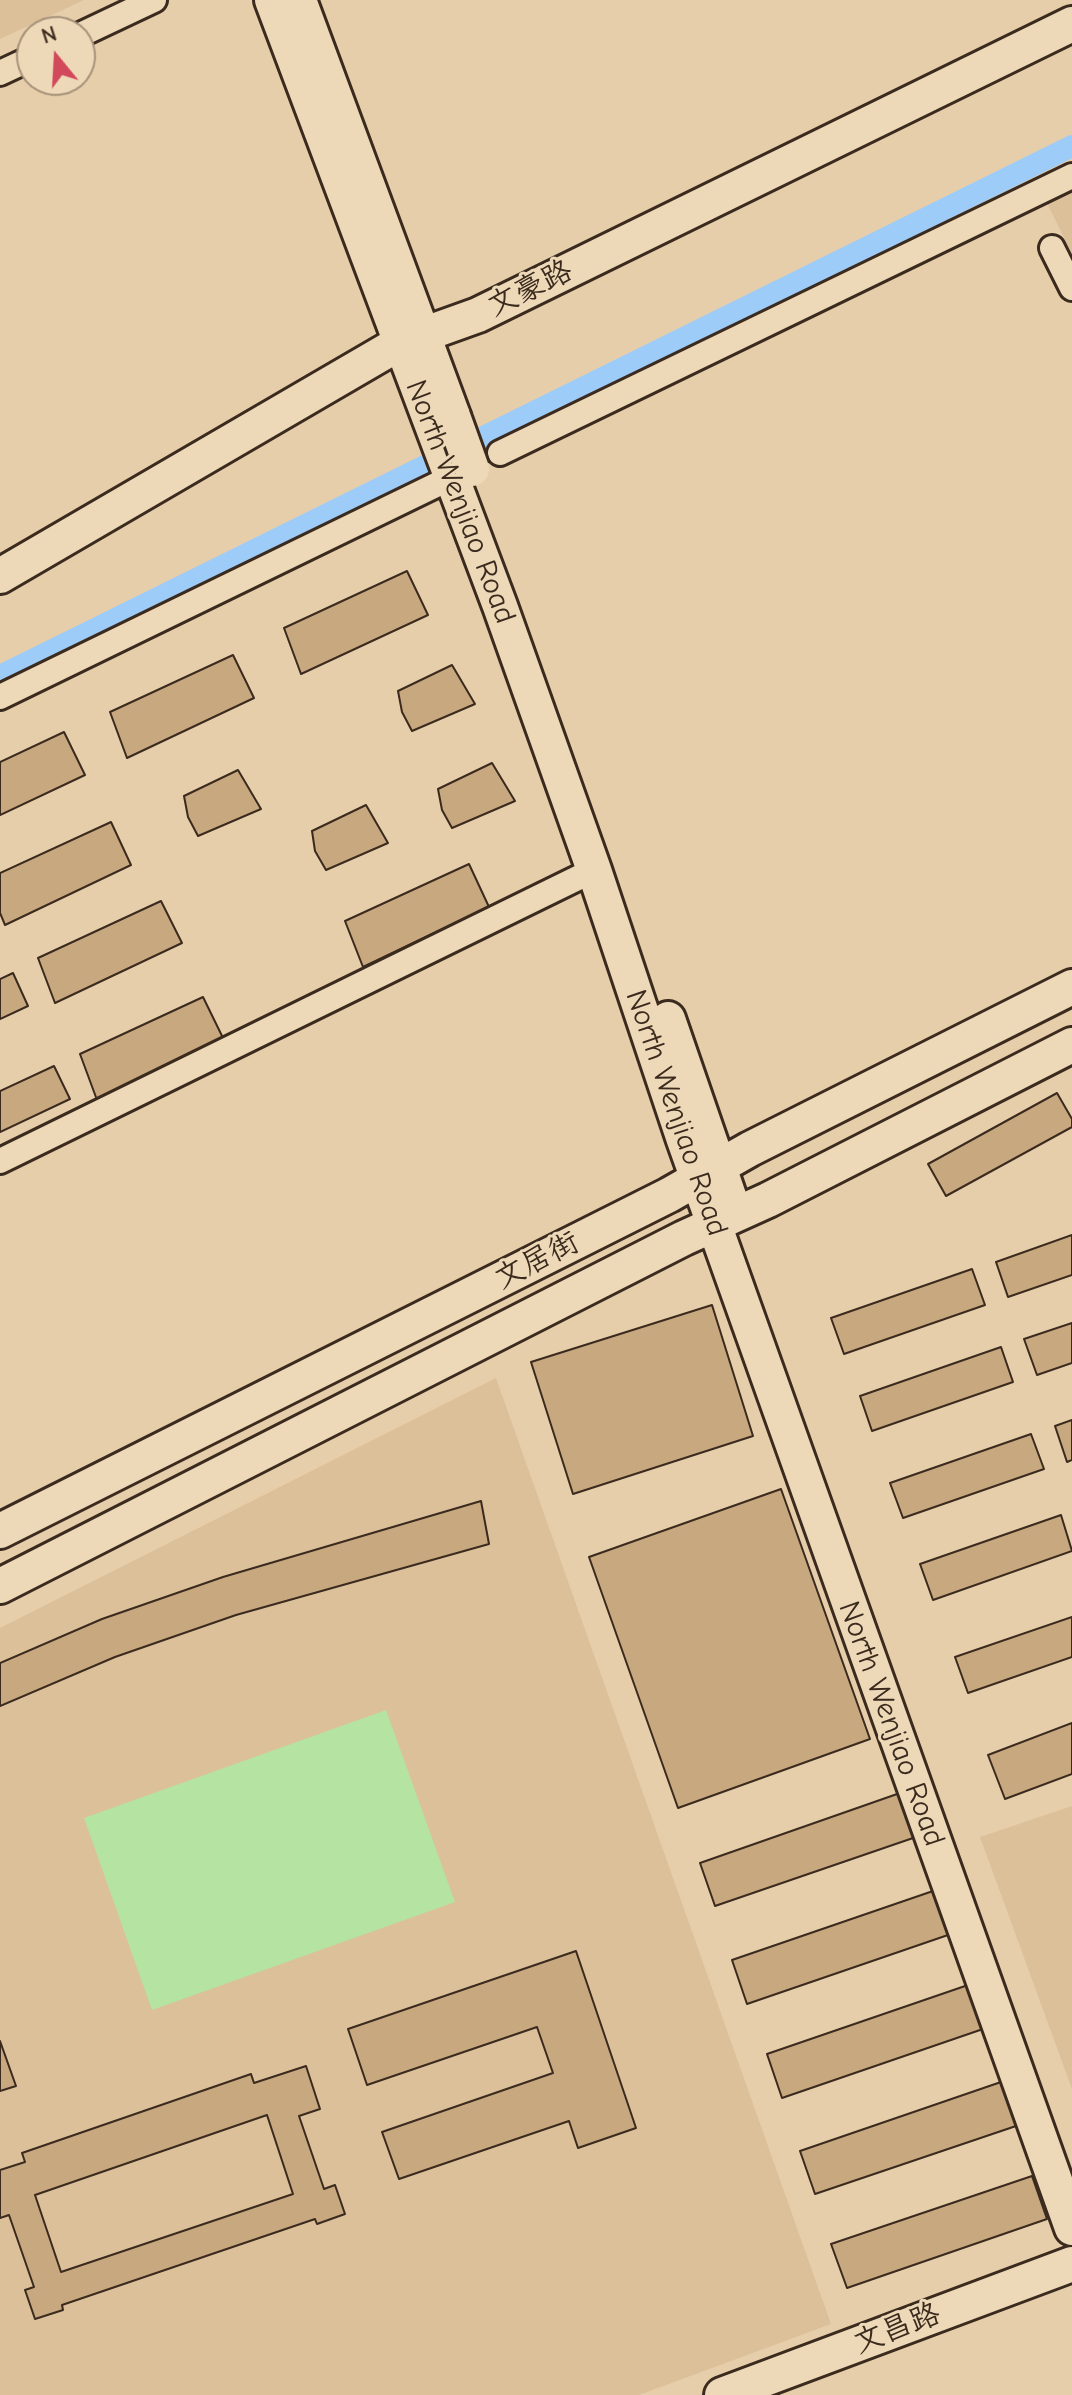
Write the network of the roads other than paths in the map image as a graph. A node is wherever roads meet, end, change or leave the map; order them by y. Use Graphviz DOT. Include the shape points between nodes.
graph roads {
  1 [pos="154,0"];
  2 [pos="272,0"];
  3 [pos="299,0"];
  4 [pos="1072,24"];
  5 [pos="96,27"];
  6 [pos="1072,44"];
  7 [pos="1072,176"];
  8 [pos="1052,248"];
  9 [pos="1072,288"];
  10 [pos="415,347"];
  11 [pos="466,470"];
  12 [pos="0,576"];
  13 [pos="0,697"];
  14 [pos="594,870"];
  15 [pos="1072,987"];
  16 [pos="1072,1045"];
  17 [pos="0,1161"];
  18 [pos="709,1174"];
  19 [pos="724,1219"];
  20 [pos="0,1531"];
  21 [pos="0,1586"];
  22 [pos="1072,2174"];
  23 [pos="1072,2228"];
  24 [pos="1072,2264"];
  25 [pos="722,2395"];
  1 -- 5 [label="street"];
  2 -- 10 [label="street, North Wenjiao Road"];
  3 -- 10 [label="street, North Wenjiao Road"];
  4 -- 10 [label="street, 文豪路"];
  6 -- 10 [label="street, 文豪路" via="483,330"];
  7 -- 11 [label="street"];
  8 -- 9 [label="street"];
  10 -- 11 [label="street, North Wenjiao Road, bridge"];
  10 -- 12 [label="street, 文豪路"];
  11 -- 13 [label="street"];
  11 -- 14 [label="street, North Wenjiao Road" via="500,606"];
  11 -- 18 [label="street, North Wenjiao Road" via="595,809"];
  14 -- 17 [label="street"];
  14 -- 18 [label="street, North Wenjiao Road"];
  15 -- 18 [label="street, 文居街"];
  16 -- 19 [label="street, 文居街"];
  18 -- 19 [label="street, North Wenjiao Road"];
  18 -- 20 [label="street, 文居街"];
  19 -- 21 [label="street, 文居街"];
  19 -- 22 [label="street, North Wenjiao Road"];
  19 -- 23 [label="street, North Wenjiao Road"];
  24 -- 25 [label="street, 文昌路"];
}
